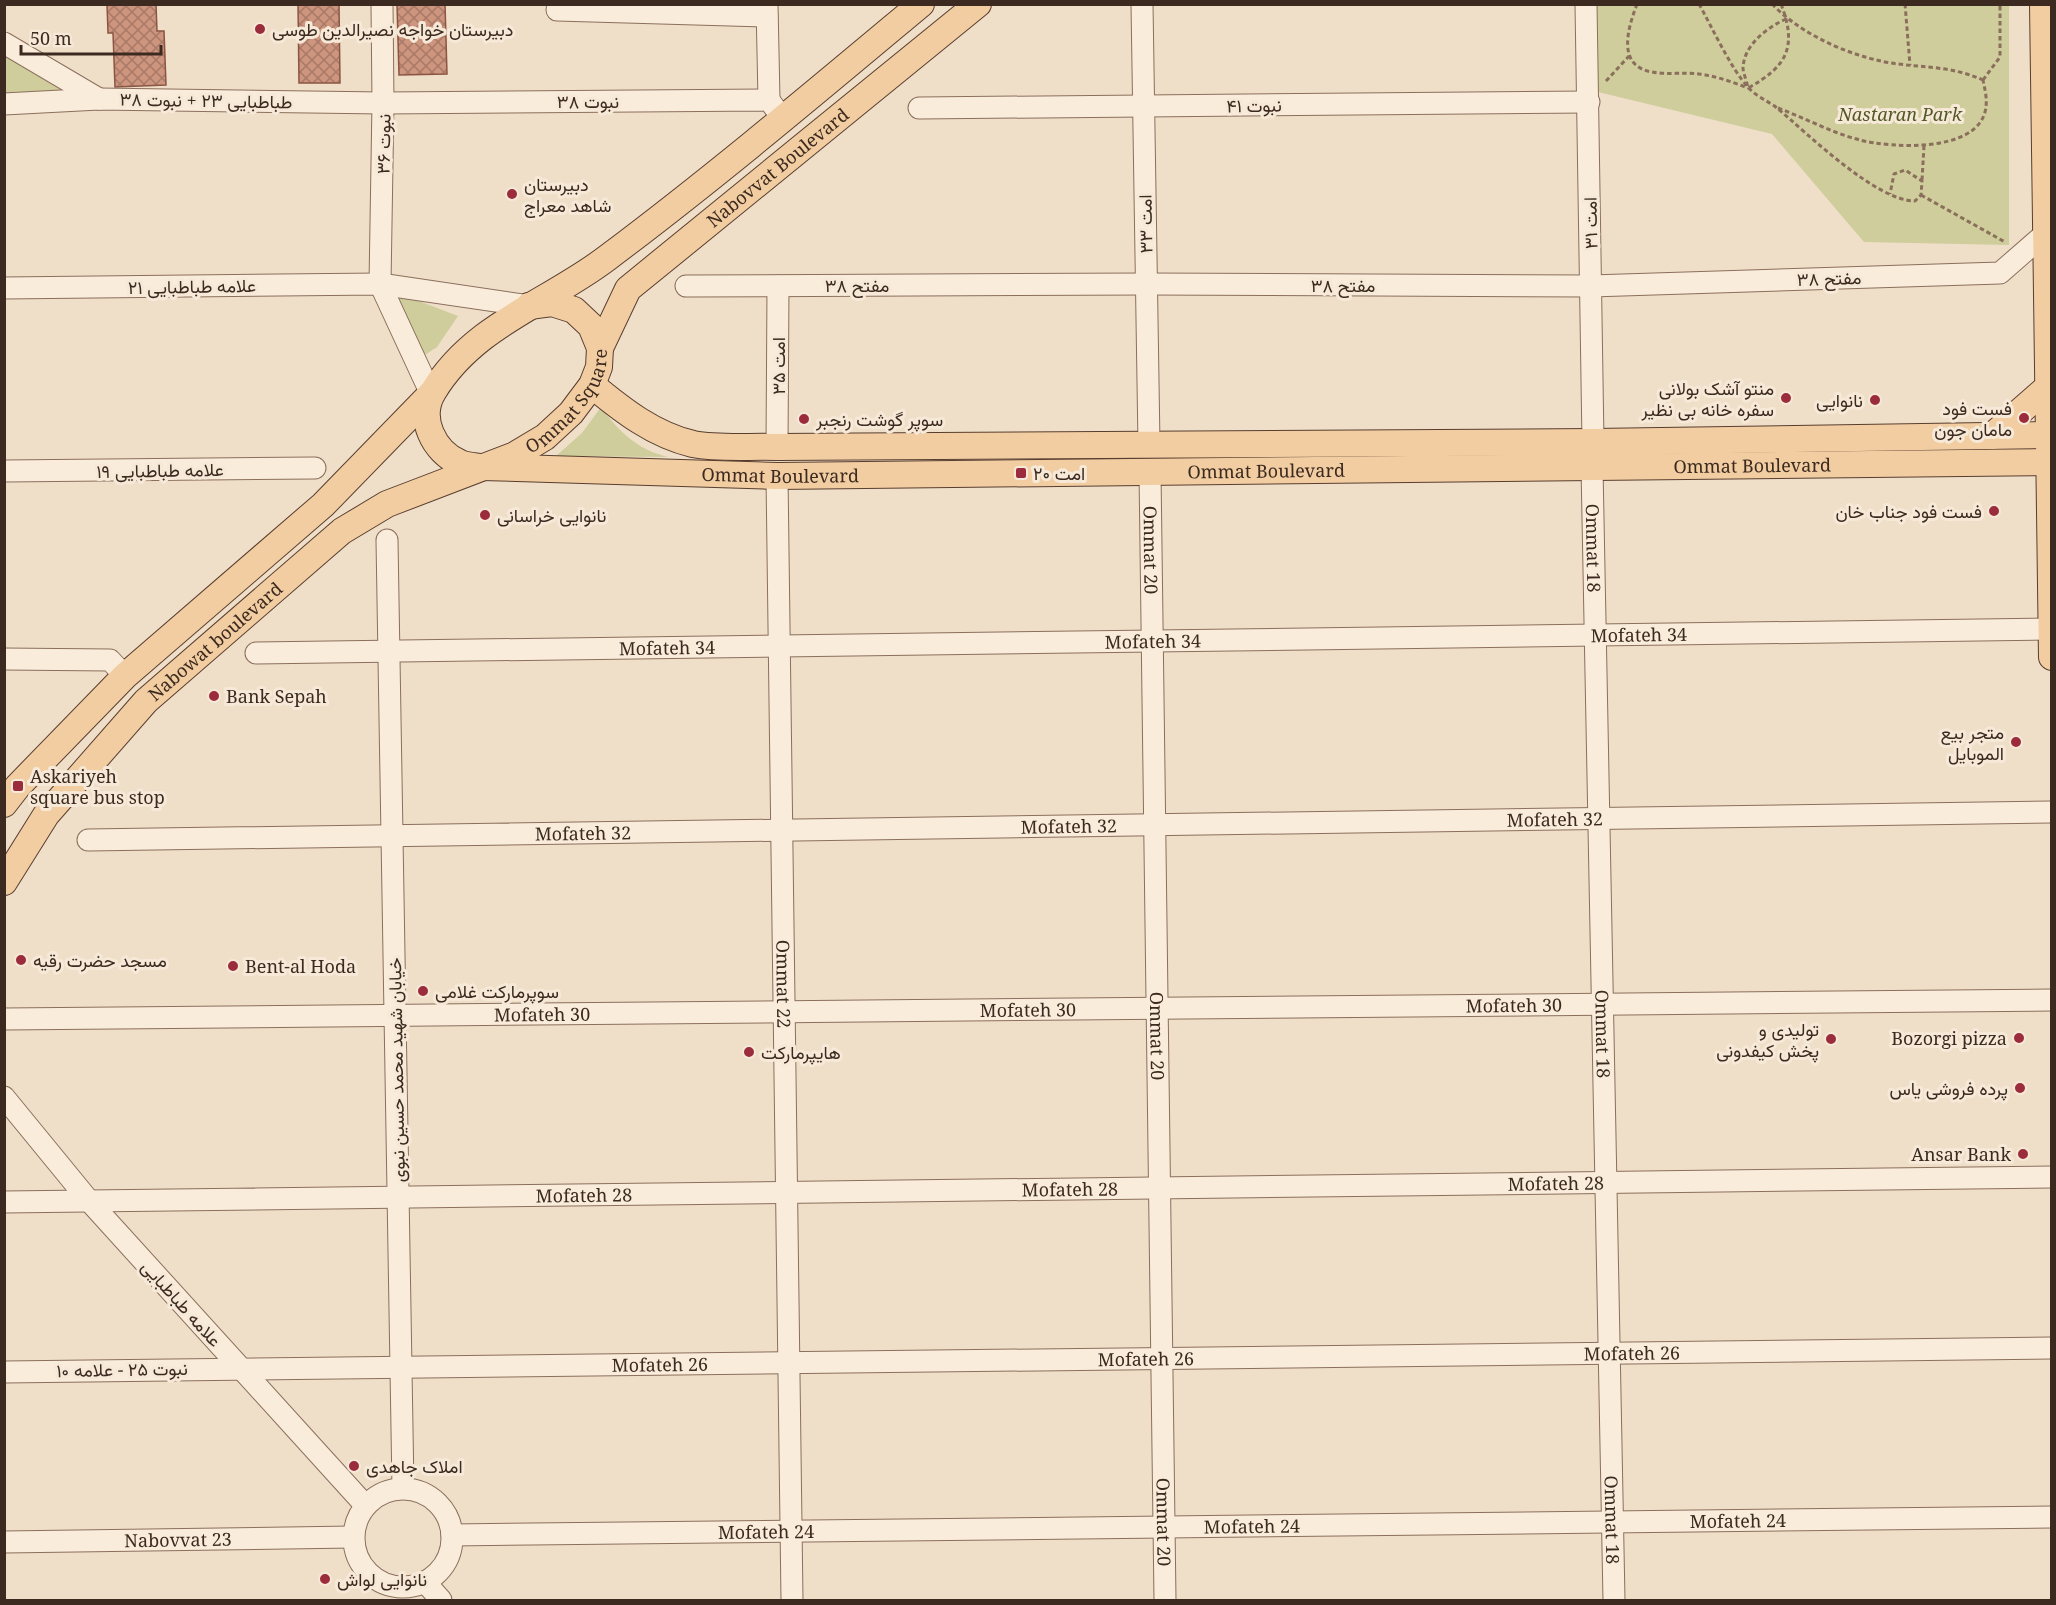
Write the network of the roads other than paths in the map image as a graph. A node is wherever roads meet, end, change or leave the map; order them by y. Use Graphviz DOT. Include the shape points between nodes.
graph roads {
  1 [pos="381,4"];
  2 [pos="921,4"];
  3 [pos="978,4"];
  4 [pos="1142,4"];
  5 [pos="1586,4"];
  6 [pos="2043,4"];
  7 [pos="557,10"];
  8 [pos="767,10"];
  9 [pos="4,43"];
  10 [pos="99,99"];
  11 [pos="1588,102"];
  12 [pos="383,103"];
  13 [pos="4,104"];
  14 [pos="1143,106"];
  15 [pos="919,108"];
  16 [pos="776,110"];
  17 [pos="2047,232"];
  18 [pos="380,284"];
  19 [pos="1146,284"];
  20 [pos="686,286"];
  21 [pos="778,286"];
  22 [pos="1591,286"];
  23 [pos="4,288"];
  24 [pos="529,306"];
  25 [pos="600,348"];
  26 [pos="592,385"];
  27 [pos="2048,387"];
  28 [pos="431,394"];
  29 [pos="2050,435"];
  30 [pos="1992,436"];
  31 [pos="1593,442"];
  32 [pos="1149,444"];
  33 [pos="777,447"];
  34 [pos="2050,462"];
  35 [pos="482,467"];
  36 [pos="1592,467"];
  37 [pos="315,468"];
  38 [pos="4,471"];
  39 [pos="1150,472"];
  40 [pos="777,476"];
  41 [pos="387,540"];
  42 [pos="2051,629"];
  43 [pos="1596,636"];
  44 [pos="1152,642"];
  45 [pos="779,646"];
  46 [pos="389,652"];
  47 [pos="256,653"];
  48 [pos="2052,657"];
  49 [pos="4,659"];
  50 [pos="125,676"];
  51 [pos="4,804"];
  52 [pos="2052,812"];
  53 [pos="1599,818"];
  54 [pos="1155,825"];
  55 [pos="781,830"];
  56 [pos="392,836"];
  57 [pos="88,840"];
  58 [pos="4,882"];
  59 [pos="2052,1000"];
  60 [pos="1603,1004"];
  61 [pos="1157,1009"];
  62 [pos="784,1012"];
  63 [pos="395,1016"];
  64 [pos="4,1019"];
  65 [pos="4,1097"];
  66 [pos="2052,1176"];
  67 [pos="1606,1182"];
  68 [pos="1160,1188"];
  69 [pos="786,1192"];
  70 [pos="398,1197"];
  71 [pos="4,1202"];
  72 [pos="90,1202"];
  73 [pos="2052,1348"];
  74 [pos="1609,1353"];
  75 [pos="1162,1358"];
  76 [pos="788,1362"];
  77 [pos="401,1366"];
  78 [pos="240,1367"];
  79 [pos="4,1372"];
  80 [pos="403,1488"];
  81 [pos="365,1505"];
  82 [pos="2052,1517"];
  83 [pos="1612,1522"];
  84 [pos="1164,1527"];
  85 [pos="791,1531"];
  86 [pos="452,1535"];
  87 [pos="353,1537"];
  88 [pos="4,1542"];
  89 [pos="412,1590"];
  90 [pos="441,1600"];
  91 [pos="792,1600"];
  92 [pos="1165,1600"];
  93 [pos="1614,1600"];
  1 -- 12 [label="street, نبوت ۳۶"];
  2 -- 16 [label="main road, Nabovvat Boulevard"];
  3 -- 25 [label="main road, Nabovvat Boulevard" via="628,289"];
  4 -- 14 [label="street, امت ۳۳"];
  5 -- 11 [label="street, امت ۳۱"];
  6 -- 17 [label="main road"];
  7 -- 8 [label="street"];
  8 -- 16 [label="street"];
  9 -- 10 [label="street"];
  10 -- 12 [label="street, طباطبایی ۲۳ + نبوت ۳۸"];
  10 -- 13 [label="street, طباطبایی ۲۳ + نبوت ۳۸"];
  11 -- 14 [label="street, نبوت ۴۱"];
  11 -- 22 [label="street, امت ۳۱"];
  12 -- 16 [label="street, نبوت ۳۸"];
  12 -- 18 [label="street, نبوت ۳۶"];
  14 -- 15 [label="street, نبوت ۴۱"];
  14 -- 19 [label="street, امت ۳۳"];
  16 -- 24 [label="main road, Nabovvat Boulevard" via="604,261"];
  17 -- 22 [label="street, مفتح ۳۸" via="2000,273"];
  17 -- 27 [label="main road"];
  18 -- 23 [label="street, علامه طباطبایی ۲۱"];
  18 -- 24 [label="street, علامه طباطبایی ۲۱"];
  18 -- 28 [label="street"];
  19 -- 21 [label="street, مفتح ۳۸"];
  19 -- 22 [label="street, مفتح ۳۸"];
  19 -- 32 [label="street, امت ۳۳"];
  20 -- 21 [label="street, مفتح ۳۸"];
  21 -- 33 [label="street, امت ۳۵"];
  22 -- 31 [label="street, امت ۳۱"];
  24 -- 25 [label="main road, Ommat Square" via="552,303 574,310 591,326"];
  24 -- 28 [label="main road" via="491,330 458,359"];
  25 -- 26 [label="main road, Ommat Square" via="600,367"];
  26 -- 33 [label="main road, Ommat Boulevard" via="653,429 693,444"];
  26 -- 35 [label="main road, Ommat Square" via="571,413 545,437 515,455"];
  27 -- 29 [label="main road"];
  27 -- 30 [label="main road"];
  28 -- 35 [label="main road" via="426,414 436,444 461,464"];
  28 -- 50 [label="main road, Nabowat boulevard" via="323,505"];
  29 -- 30 [label="main road, Ommat Boulevard"];
  29 -- 34 [label="main road"];
  30 -- 31 [label="main road, Ommat Boulevard"];
  31 -- 32 [label="main road, Ommat Boulevard"];
  31 -- 36 [label="main road"];
  32 -- 33 [label="main road, Ommat Boulevard"];
  34 -- 36 [label="main road, Ommat Boulevard"];
  34 -- 42 [label="main road"];
  35 -- 40 [label="main road, Ommat Boulevard"];
  35 -- 58 [label="main road, Nabowat boulevard" via="387,504 342,531 146,701 46,814"];
  36 -- 39 [label="main road, Ommat Boulevard"];
  36 -- 43 [label="street, Ommat 18"];
  37 -- 38 [label="street, علامه طباطبایی ۱۹"];
  39 -- 40 [label="main road, Ommat Boulevard"];
  39 -- 44 [label="street, Ommat 20"];
  40 -- 45 [label="street, Ommat 22"];
  41 -- 46 [label="street, خیابان شهید محمد حسین نبوی"];
  42 -- 43 [label="street, Mofateh 34"];
  42 -- 48 [label="main road"];
  43 -- 44 [label="street, Mofateh 34"];
  43 -- 53 [label="street, Ommat 18"];
  44 -- 45 [label="street, Mofateh 34"];
  44 -- 54 [label="street, Ommat 20"];
  45 -- 46 [label="street, Mofateh 34"];
  45 -- 55 [label="street, Ommat 22"];
  46 -- 47 [label="street, Mofateh 34"];
  46 -- 56 [label="street, خیابان شهید محمد حسین نبوی"];
  49 -- 50 [label="street" via="111,660"];
  50 -- 51 [label="main road, Nabowat boulevard"];
  52 -- 53 [label="street, Mofateh 32"];
  53 -- 54 [label="street, Mofateh 32"];
  53 -- 60 [label="street, Ommat 18"];
  54 -- 55 [label="street, Mofateh 32"];
  54 -- 61 [label="street, Ommat 20"];
  55 -- 56 [label="street, Mofateh 32"];
  55 -- 62 [label="street, Ommat 22"];
  56 -- 57 [label="street, Mofateh 32"];
  56 -- 63 [label="street, خیابان شهید محمد حسین نبوی"];
  59 -- 60 [label="street, Mofateh 30"];
  60 -- 61 [label="street, Mofateh 30"];
  60 -- 67 [label="street, Ommat 18"];
  61 -- 62 [label="street, Mofateh 30"];
  61 -- 68 [label="street, Ommat 20"];
  62 -- 63 [label="street, Mofateh 30"];
  62 -- 69 [label="street, Ommat 22"];
  63 -- 64 [label="street, Mofateh 30"];
  63 -- 70 [label="street, خیابان شهید محمد حسین نبوی"];
  65 -- 72 [label="street, علامه طباطبایی"];
  66 -- 67 [label="street, Mofateh 28"];
  67 -- 68 [label="street, Mofateh 28"];
  67 -- 74 [label="street, Ommat 18"];
  68 -- 69 [label="street, Mofateh 28"];
  68 -- 75 [label="street, Ommat 20"];
  69 -- 70 [label="street, Mofateh 28"];
  69 -- 76 [label="street, Ommat 22"];
  70 -- 72 [label="street, Mofateh 28"];
  70 -- 77 [label="street, خیابان شهید محمد حسین نبوی"];
  71 -- 72 [label="street, Mofateh 28"];
  72 -- 78 [label="street, علامه طباطبایی"];
  73 -- 74 [label="street, Mofateh 26"];
  74 -- 75 [label="street, Mofateh 26"];
  74 -- 83 [label="street, Ommat 18"];
  75 -- 76 [label="street, Mofateh 26"];
  75 -- 84 [label="street, Ommat 20"];
  76 -- 77 [label="street, Mofateh 26"];
  76 -- 85 [label="street, Ommat 22"];
  77 -- 78 [label="street, Mofateh 26"];
  77 -- 80 [label="street, خیابان شهید محمد حسین نبوی"];
  78 -- 79 [label="street, نبوت ۲۵ - علامه ۱۰"];
  78 -- 81 [label="street, علامه طباطبایی"];
  80 -- 81 [label="street" via="380,1493"];
  80 -- 86 [label="street" via="418,1490 435,1500 447,1515"];
  81 -- 87 [label="street" via="355,1522"];
  82 -- 83 [label="street, Mofateh 24"];
  83 -- 84 [label="street, Mofateh 24"];
  83 -- 93 [label="street, Ommat 18"];
  84 -- 85 [label="street, Mofateh 24"];
  84 -- 92 [label="street, Ommat 20"];
  85 -- 86 [label="street, Mofateh 24"];
  85 -- 91 [label="street, Ommat 22"];
  86 -- 89 [label="street" via="450,1553 439,1572"];
  87 -- 88 [label="street, Nabovvat 23"];
  87 -- 89 [label="street" via="358,1559 370,1575 386,1584"];
  89 -- 90 [label="street"];
}
